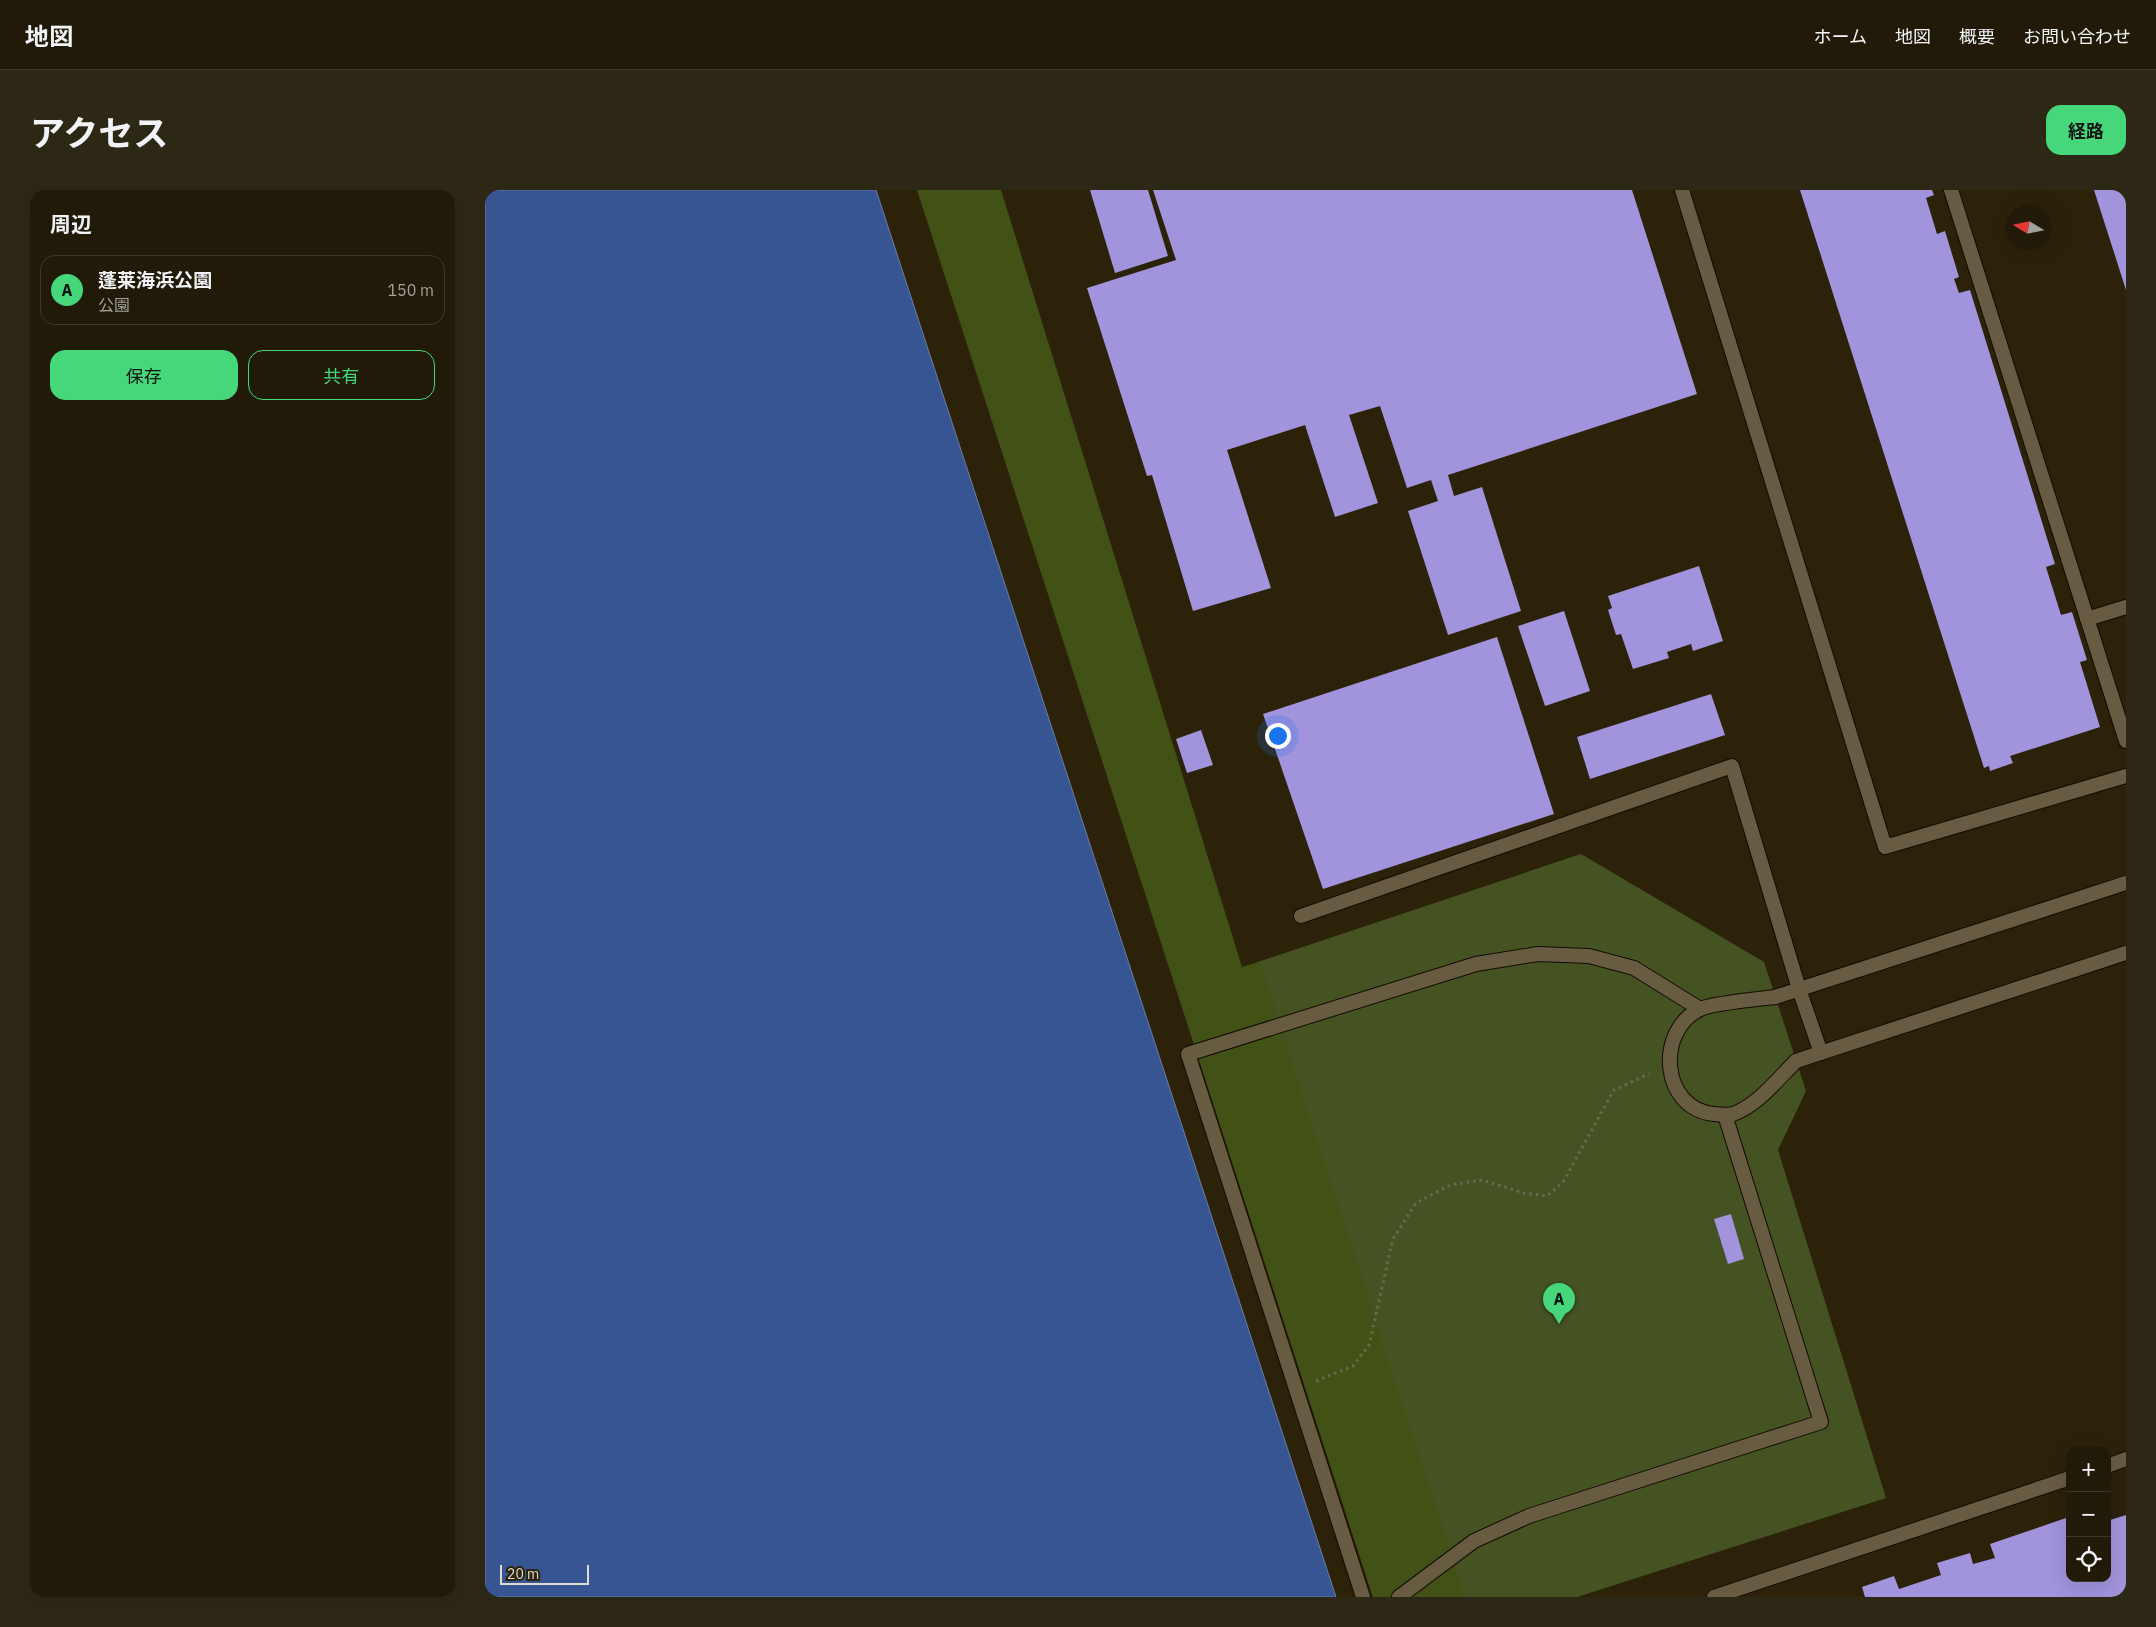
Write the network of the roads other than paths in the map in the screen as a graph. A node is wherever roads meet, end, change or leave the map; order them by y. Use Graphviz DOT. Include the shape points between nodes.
graph roads {
  1 [pos="1682,190"];
  2 [pos="1951,190"];
  3 [pos="2126,607"];
  4 [pos="2087,619"];
  5 [pos="2126,741"];
  6 [pos="2126,776"];
  7 [pos="2126,883"];
  8 [pos="1301,916"];
  9 [pos="2126,953"];
  10 [pos="1799,989"];
  11 [pos="1700,1009"];
  12 [pos="1821,1053"];
  13 [pos="1725,1115"];
  14 [pos="2126,1459"];
  15 [pos="2111,1465"];
  16 [pos="2066,1479"];
  17 [pos="1363,1597"];
  18 [pos="1399,1597"];
  19 [pos="1714,1597"];
  1 -- 6 [label="street" via="1885,847"];
  2 -- 4 [label="street"];
  3 -- 4 [label="street"];
  4 -- 5 [label="street"];
  7 -- 10 [label="street"];
  8 -- 10 [label="street" via="1732,766"];
  9 -- 12 [label="street"];
  10 -- 11 [label="street" via="1775,997"];
  10 -- 12 [label="street"];
  11 -- 13 [label="street" via="1678,1028 1668,1052 1671,1078 1682,1100 1707,1113"];
  11 -- 17 [label="street" via="1634,968 1589,956 1538,954 1476,964 1188,1054"];
  12 -- 13 [label="street" via="1796,1061 1755,1102"];
  13 -- 18 [label="street" via="1821,1422 1529,1516 1474,1541"];
  14 -- 15 [label="street"];
  16 -- 19 [label="street"];
}
